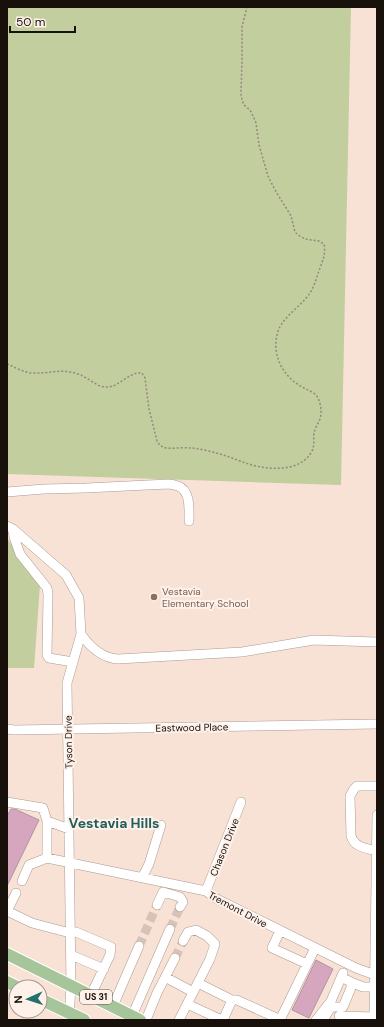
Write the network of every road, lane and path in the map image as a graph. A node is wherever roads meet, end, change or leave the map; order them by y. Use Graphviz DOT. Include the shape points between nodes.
graph roads {
  1 [pos="247,7"];
  2 [pos="7,364"];
  3 [pos="7,492"];
  4 [pos="189,521"];
  5 [pos="10,527"];
  6 [pos="81,634"];
  7 [pos="377,642"];
  8 [pos="73,662"];
  9 [pos="377,724"];
  10 [pos="7,729"];
  11 [pos="68,729"];
  12 [pos="377,786"];
  13 [pos="7,802"];
  14 [pos="241,802"];
  15 [pos="377,815"];
  16 [pos="47,820"];
  17 [pos="161,825"];
  18 [pos="377,826"];
  19 [pos="69,829"];
  20 [pos="377,851"];
  21 [pos="47,858"];
  22 [pos="70,863"];
  23 [pos="142,878"];
  24 [pos="22,881"];
  25 [pos="206,891"];
  26 [pos="16,894"];
  27 [pos="376,902"];
  28 [pos="157,905"];
  29 [pos="180,907"];
  30 [pos="7,911"];
  31 [pos="170,929"];
  32 [pos="280,931"];
  33 [pos="70,933"];
  34 [pos="183,941"];
  35 [pos="139,946"];
  36 [pos="376,947"];
  37 [pos="315,948"];
  38 [pos="7,954"];
  39 [pos="71,955"];
  40 [pos="175,958"];
  41 [pos="308,964"];
  42 [pos="347,964"];
  43 [pos="104,969"];
  44 [pos="376,974"];
  45 [pos="165,977"];
  46 [pos="341,977"];
  47 [pos="198,983"];
  48 [pos="353,983"];
  49 [pos="71,985"];
  50 [pos="375,987"];
  51 [pos="193,992"];
  52 [pos="91,995"];
  53 [pos="232,1000"];
  54 [pos="48,1004"];
  55 [pos="187,1004"];
  56 [pos="113,1006"];
  57 [pos="375,1015"];
  58 [pos="69,1017"];
  59 [pos="330,1017"];
  60 [pos="136,1018"];
  61 [pos="84,1020"];
  62 [pos="146,1020"];
  63 [pos="179,1020"];
  64 [pos="222,1020"];
  65 [pos="281,1020"];
  66 [pos="316,1020"];
  1 -- 2 [label="path" via="242,27 242,100 254,118 268,176 291,216 295,232 305,239 319,241 324,244 325,249 310,293 282,323 276,338 277,356 285,373 318,397 320,419 314,431 313,450 309,456 294,466 274,468 251,465 221,454 192,448 166,448 157,441 142,373 107,388 86,376 69,371 32,373"];
  3 -- 4 [label="street" via="168,484 179,486 186,493"];
  5 -- 6 [label="street, Tyson Drive" via="66,575 79,598"];
  5 -- 8 [label="street" via="20,554 47,588 47,655 49,658"];
  6 -- 7 [label="street" via="100,654 118,659 242,652 314,640"];
  6 -- 8 [label="street, Tyson Drive"];
  8 -- 11 [label="street, Tyson Drive" via="67,683"];
  9 -- 11 [label="street, Eastwood Place"];
  10 -- 11 [label="street, Eastwood Place"];
  11 -- 19 [label="street, Tyson Drive"];
  12 -- 20 [label="street" via="357,786 350,796 353,842"];
  13 -- 16 [label="street" via="43,808"];
  14 -- 25 [label="street, Chason Drive"];
  15 -- 18 [label="street"];
  16 -- 19 [label="street"];
  16 -- 21 [label="street"];
  17 -- 23 [label="street"];
  18 -- 20 [label="street"];
  19 -- 22 [label="street, Tyson Drive"];
  20 -- 27 [label="street"];
  21 -- 22 [label="street, Tremont Drive"];
  21 -- 24 [label="street" via="29,865"];
  22 -- 23 [label="street, Tremont Drive"];
  22 -- 33 [label="street, Tyson Drive"];
  23 -- 25 [label="street, Tremont Drive"];
  25 -- 32 [label="street, Tremont Drive"];
  26 -- 30 [label="street"];
  27 -- 36 [label="street"];
  28 -- 29 [label="street" via="163,892 180,897"];
  30 -- 33 [label="street" via="32,923"];
  31 -- 60 [label="street"];
  32 -- 37 [label="street, Tremont Drive"];
  32 -- 41 [label="street" via="272,948"];
  33 -- 39 [label="street, Tyson Drive"];
  33 -- 43 [label="street" via="76,932 111,947"];
  34 -- 47 [label="street" via="188,932 196,930 215,944"];
  35 -- 56 [label="street"];
  36 -- 44 [label="street"];
  37 -- 41 [label="street"];
  37 -- 42 [label="street, Tremont Drive"];
  38 -- 49 [label="main road, US 31"];
  39 -- 43 [label="street"];
  39 -- 49 [label="street, Tyson Drive"];
  40 -- 45 [label="street"];
  41 -- 65 [label="street"];
  42 -- 44 [label="street, Tremont Drive"];
  42 -- 46 [label="street"];
  43 -- 52 [label="street"];
  44 -- 50 [label="street"];
  45 -- 51 [label="street"];
  45 -- 62 [label="street"];
  46 -- 48 [label="street"];
  46 -- 66 [label="street" via="331,1001"];
  47 -- 51 [label="street"];
  47 -- 53 [label="street"];
  48 -- 50 [label="street" via="363,987"];
  48 -- 59 [label="street" via="343,1007 331,1007"];
  49 -- 52 [label="main road, US 31"];
  49 -- 58 [label="street, Tyson Drive"];
  50 -- 57 [label="street"];
  51 -- 55 [label="street"];
  52 -- 56 [label="main road, US 31"];
  53 -- 64 [label="street"];
  53 -- 65 [label="street"];
  54 -- 58 [label="main road, US 31"];
  55 -- 63 [label="street"];
  55 -- 64 [label="street"];
  56 -- 60 [label="main road, US 31"];
  57 -- 59 [label="street"];
  58 -- 61 [label="main road, US 31"];
}
